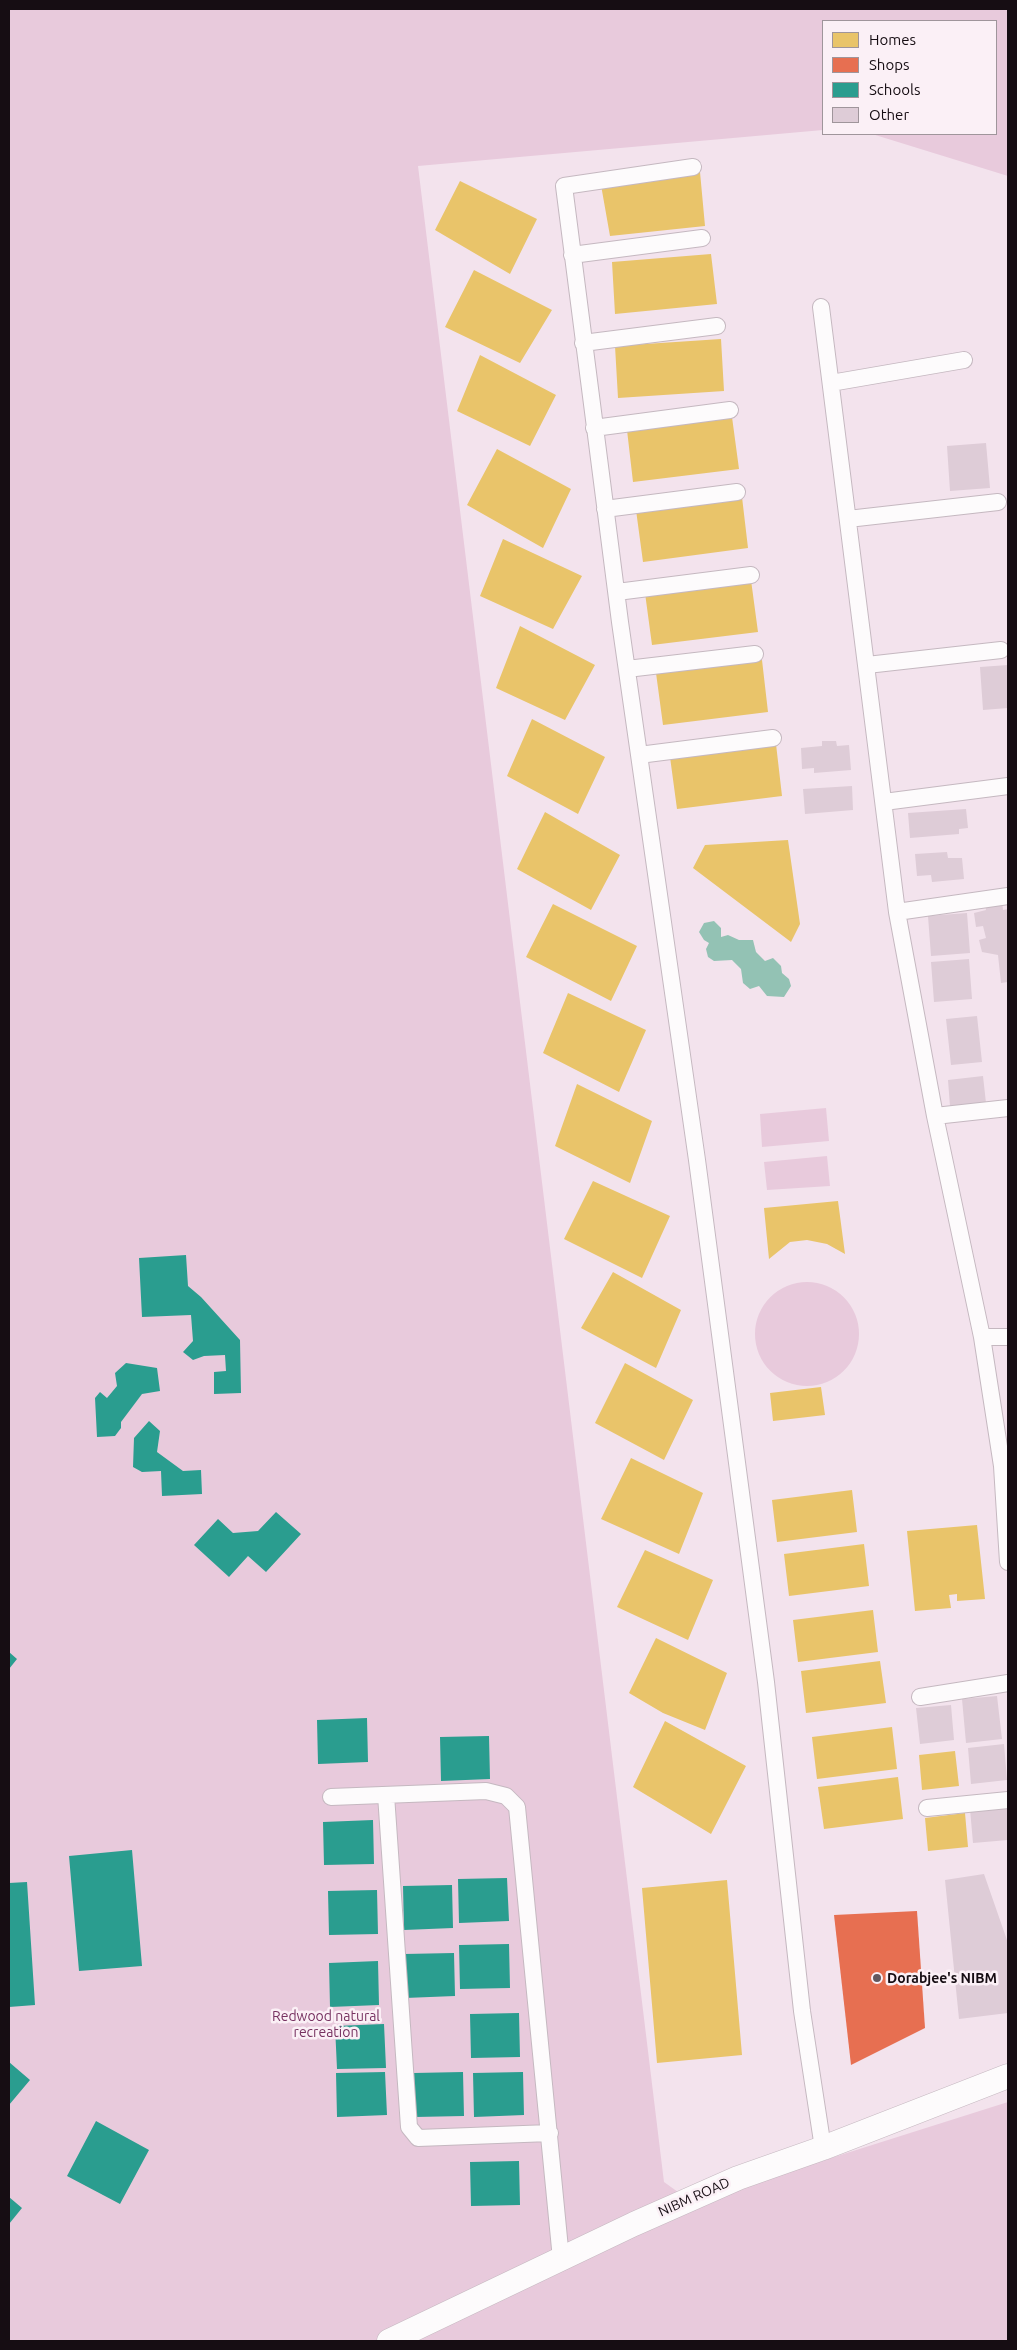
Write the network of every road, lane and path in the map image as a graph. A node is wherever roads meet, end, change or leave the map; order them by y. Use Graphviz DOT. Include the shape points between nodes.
graph roads {
  1 [pos="693,167"];
  2 [pos="702,238"];
  3 [pos="572,255"];
  4 [pos="821,306"];
  5 [pos="717,326"];
  6 [pos="583,343"];
  7 [pos="964,360"];
  8 [pos="831,383"];
  9 [pos="730,410"];
  10 [pos="594,428"];
  11 [pos="737,492"];
  12 [pos="998,502"];
  13 [pos="605,509"];
  14 [pos="848,519"];
  15 [pos="751,575"];
  16 [pos="616,592"];
  17 [pos="1001,650"];
  18 [pos="755,654"];
  19 [pos="867,665"];
  20 [pos="627,669"];
  21 [pos="773,738"];
  22 [pos="639,755"];
  23 [pos="1008,786"];
  24 [pos="884,802"];
  25 [pos="1008,896"];
  26 [pos="897,912"];
  27 [pos="1008,1108"];
  28 [pos="935,1116"];
  29 [pos="982,1337"];
  30 [pos="1008,1337"];
  31 [pos="1005,1466"];
  32 [pos="1008,1562"];
  33 [pos="1008,1683"];
  34 [pos="920,1697"];
  35 [pos="386,1795"];
  36 [pos="331,1797"];
  37 [pos="1008,1800"];
  38 [pos="927,1808"];
  39 [pos="1008,2076"];
  40 [pos="550,2133"];
  41 [pos="823,2148"];
  42 [pos="561,2259"];
  43 [pos="389,2341"];
  1 -- 3 [label="street" via="564,186"];
  2 -- 3 [label="street"];
  3 -- 6 [label="street"];
  4 -- 8 [label="street"];
  5 -- 6 [label="street"];
  6 -- 10 [label="street"];
  7 -- 8 [label="street"];
  8 -- 14 [label="street"];
  9 -- 10 [label="street"];
  10 -- 13 [label="street"];
  11 -- 13 [label="street"];
  12 -- 14 [label="street"];
  13 -- 16 [label="street"];
  14 -- 19 [label="street"];
  15 -- 16 [label="street"];
  16 -- 20 [label="street"];
  17 -- 19 [label="street"];
  18 -- 20 [label="street"];
  19 -- 24 [label="street"];
  20 -- 22 [label="street"];
  21 -- 22 [label="street"];
  22 -- 41 [label="street" via="766,1682 802,2011"];
  23 -- 24 [label="street"];
  24 -- 26 [label="street"];
  25 -- 26 [label="street"];
  26 -- 28 [label="street"];
  27 -- 28 [label="street"];
  28 -- 29 [label="street"];
  29 -- 30 [label="street"];
  29 -- 31 [label="street"];
  31 -- 32 [label="street"];
  33 -- 34 [label="street"];
  35 -- 36 [label="street"];
  35 -- 40 [label="street" via="486,1791 506,1796 517,1808"];
  35 -- 40 [label="street" via="408,2127 418,2138"];
  37 -- 38 [label="street"];
  39 -- 41 [label="main road, NIBM ROAD"];
  40 -- 42 [label="street"];
  41 -- 42 [label="main road, NIBM ROAD" via="738,2178"];
  42 -- 43 [label="main road, NIBM ROAD"];
}
